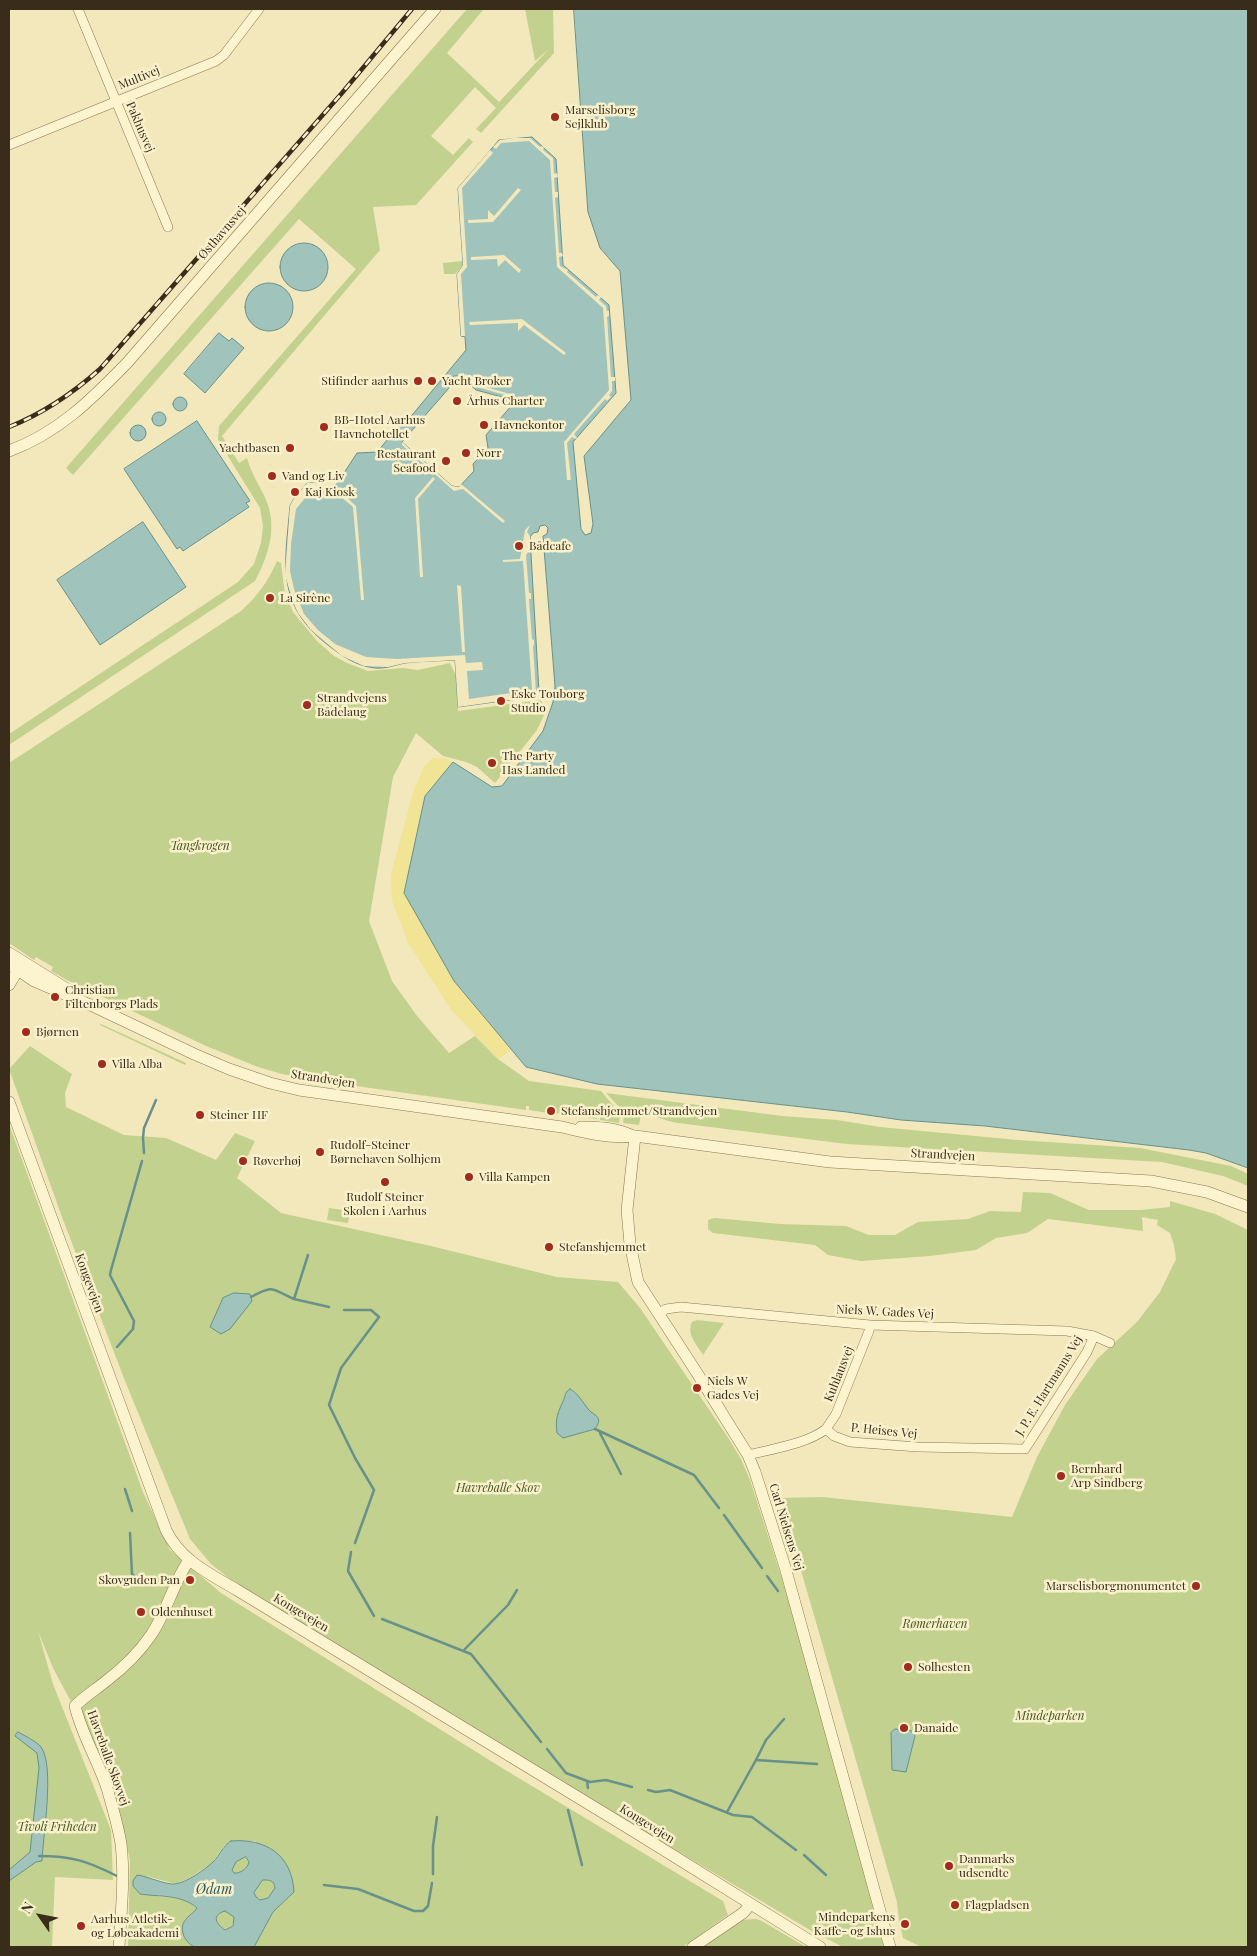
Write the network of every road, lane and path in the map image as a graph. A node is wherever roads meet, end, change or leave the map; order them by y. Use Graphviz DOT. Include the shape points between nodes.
graph roads {
  1 [pos="78,9"];
  2 [pos="259,9"];
  3 [pos="435,9"];
  4 [pos="116,101"];
  5 [pos="9,145"];
  6 [pos="168,227"];
  7 [pos="9,451"];
  8 [pos="13,961"];
  9 [pos="9,985"];
  10 [pos="9,1102"];
  11 [pos="635,1136"];
  12 [pos="1248,1207"];
  13 [pos="659,1313"];
  14 [pos="870,1325"];
  15 [pos="1094,1336"];
  16 [pos="1110,1343"];
  17 [pos="826,1429"];
  18 [pos="1025,1449"];
  19 [pos="748,1455"];
  20 [pos="189,1560"];
  21 [pos="750,1905"];
  22 [pos="119,1947"];
  23 [pos="693,1947"];
  24 [pos="820,1947"];
  25 [pos="890,1947"];
  1 -- 4 [label="street, Pakhusvej"];
  2 -- 4 [label="street, Multivej" via="216,61"];
  3 -- 7 [label="street, Østhavnsvej" via="91,400 53,429"];
  4 -- 5 [label="street, Multivej"];
  4 -- 6 [label="street, Pakhusvej"];
  8 -- 9 [label="street"];
  8 -- 11 [label="street, Strandvejen" via="95,1007 210,1061 270,1083 299,1090 562,1127 590,1134 619,1138"];
  10 -- 20 [label="street, Kongevejen" via="166,1530"];
  11 -- 12 [label="street, Strandvejen" via="830,1162 1151,1181 1207,1192"];
  11 -- 13 [label="street, Carl Nielsens Vej" via="627,1210 630,1244 638,1282"];
  13 -- 14 [label="street, Niels W. Gades Vej" via="681,1307"];
  13 -- 19 [label="street, Carl Nielsens Vej"];
  14 -- 15 [label="street, Niels W. Gades Vej" via="1067,1331"];
  14 -- 17 [label="street, Kuhlausvej" via="836,1414"];
  15 -- 16 [label="street, Niels W. Gades Vej"];
  15 -- 18 [label="street, J. P. E. Hartmanns Vej"];
  17 -- 18 [label="street, P. Heises Vej" via="850,1442"];
  17 -- 19 [label="street" via="808,1439"];
  19 -- 25 [label="street, Carl Nielsens Vej" via="785,1567"];
  20 -- 21 [label="street, Kongevejen"];
  20 -- 22 [label="street, Havreballe Skovvej" via="151,1635 135,1655 75,1706 106,1788 121,1844"];
  21 -- 23 [label="street"];
  21 -- 24 [label="street, Kongevejen"];
}
